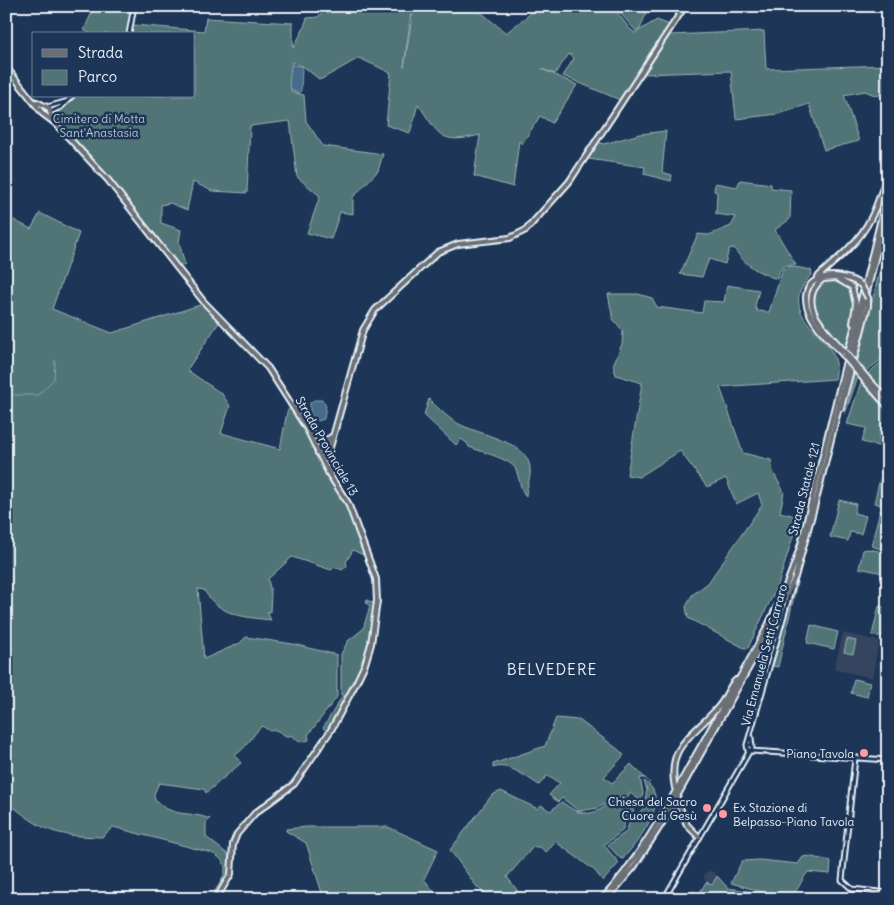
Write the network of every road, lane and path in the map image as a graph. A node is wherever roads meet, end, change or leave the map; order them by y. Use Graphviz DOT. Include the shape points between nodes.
graph roads {
  1 [pos="134,6"];
  2 [pos="685,6"];
  3 [pos="129,32"];
  4 [pos="6,67"];
  5 [pos="32,98"];
  6 [pos="70,98"];
  7 [pos="34,100"];
  8 [pos="65,102"];
  9 [pos="46,107"];
  10 [pos="42,110"];
  11 [pos="48,113"];
  12 [pos="888,172"];
  13 [pos="888,190"];
  14 [pos="888,206"];
  15 [pos="813,283"];
  16 [pos="844,354"];
  17 [pos="846,362"];
  18 [pos="867,380"];
  19 [pos="888,400"];
  20 [pos="888,407"];
  21 [pos="338,418"];
  22 [pos="307,429"];
  23 [pos="332,437"];
  24 [pos="330,451"];
  25 [pos="318,453"];
  26 [pos="828,453"];
  27 [pos="332,479"];
  28 [pos="795,577"];
  29 [pos="740,677"];
  30 [pos="750,748"];
  31 [pos="855,758"];
  32 [pos="888,760"];
  33 [pos="674,788"];
  34 [pos="677,800"];
  35 [pos="699,837"];
  36 [pos="888,893"];
  37 [pos="216,899"];
  38 [pos="602,899"];
  39 [pos="607,899"];
  40 [pos="664,899"];
  1 -- 3 [label="street"];
  2 -- 21 [label="main road" via="569,182 520,234 458,244 438,252 375,310 363,330"];
  4 -- 5 [label="main road"];
  6 -- 8 [label="street"];
  7 -- 9 [label="main road"];
  7 -- 10 [label="main road"];
  8 -- 9 [label="street"];
  8 -- 11 [label="street"];
  9 -- 10 [label="main road"];
  9 -- 11 [label="main road"];
  10 -- 11 [label="main road"];
  11 -- 22 [label="main road, Strada Provinciale 13" via="108,180 204,302 268,368"];
  12 -- 15 [label="main road" via="880,201 866,229"];
  13 -- 17 [label="main road, Strada Statale 121"];
  14 -- 26 [label="main road, Strada Statale 121"];
  15 -- 16 [label="main road" via="807,298 809,312"];
  15 -- 26 [label="main road, bridge" via="834,274 850,278 861,285 868,298"];
  16 -- 17 [label="main road" via="817,318 810,301 816,285 829,277 847,283 855,294"];
  16 -- 18 [label="main road, bridge"];
  17 -- 29 [label="main road, Strada Statale 121" via="795,566 778,606"];
  18 -- 19 [label="main road"];
  18 -- 20 [label="main road"];
  21 -- 23 [label="main road"];
  21 -- 24 [label="main road"];
  22 -- 23 [label="main road" via="320,440 327,441"];
  22 -- 25 [label="main road, Strada Provinciale 13"];
  23 -- 25 [label="main road"];
  24 -- 25 [label="main road"];
  24 -- 27 [label="main road"];
  25 -- 27 [label="main road, Strada Provinciale 13"];
  26 -- 28 [label="main road, Strada Statale 121"];
  27 -- 37 [label="main road, Strada Provinciale 13" via="350,506 377,587 367,657 331,730 294,784 255,813 237,834 231,874"];
  28 -- 30 [label="street, Via Emanuela Setti Carraro"];
  28 -- 39 [label="main road, Strada Statale 121" via="771,628 687,778 643,853"];
  29 -- 33 [label="main road" via="720,705 677,751 672,764"];
  29 -- 38 [label="main road, Strada Statale 121" via="640,852"];
  30 -- 31 [label="street"];
  30 -- 35 [label="street"];
  31 -- 32 [label="street"];
  31 -- 36 [label="street" via="841,875 846,886 852,889"];
  34 -- 35 [label="main road" via="687,825"];
  35 -- 40 [label="street"];
}
